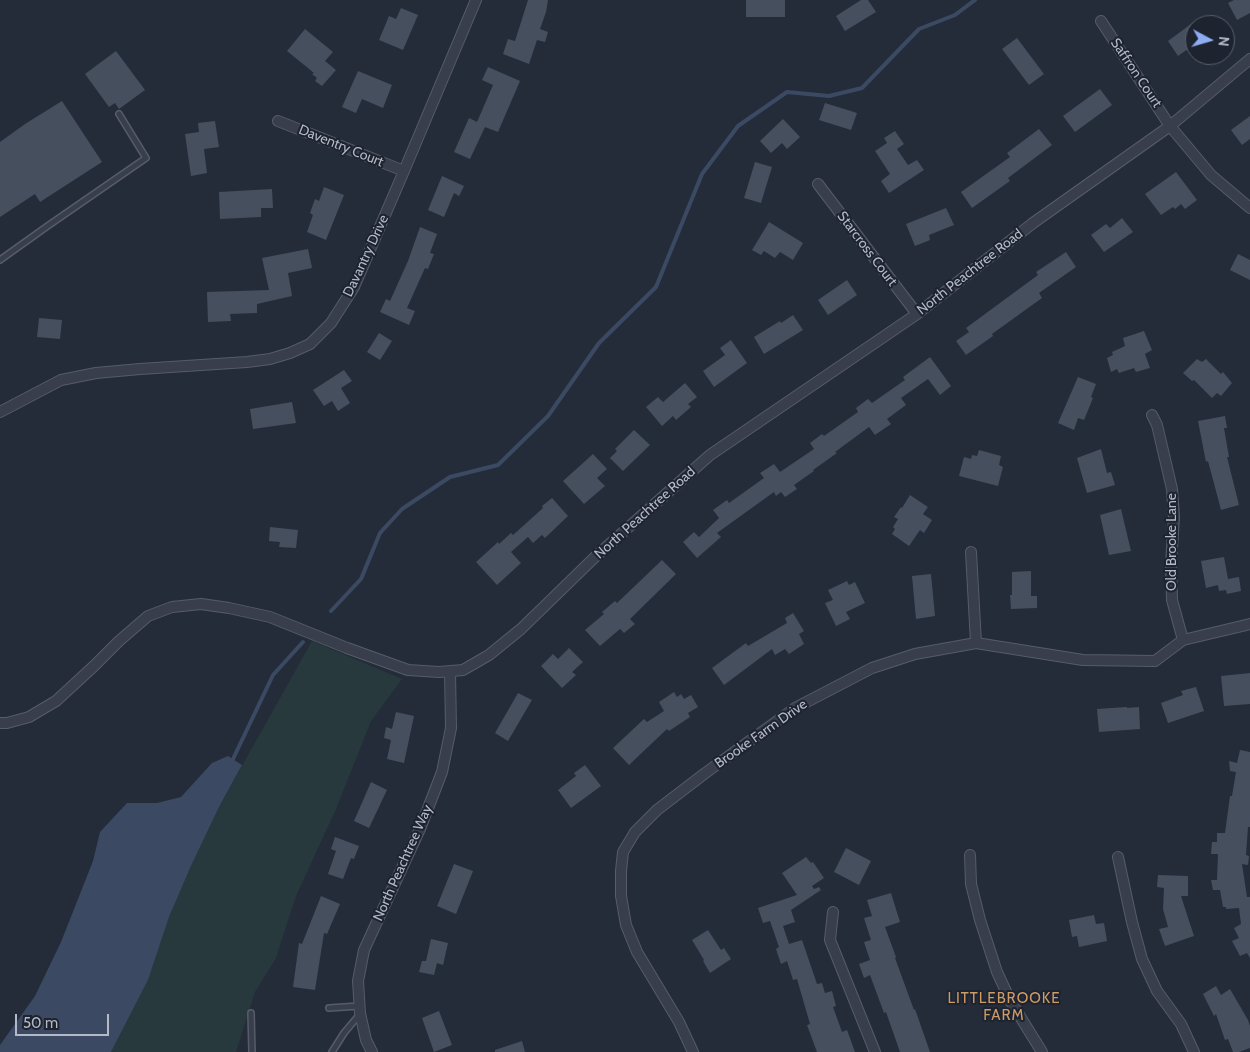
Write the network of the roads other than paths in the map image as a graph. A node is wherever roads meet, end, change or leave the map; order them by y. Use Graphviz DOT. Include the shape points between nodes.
graph roads {
  1 [pos="476,0"];
  2 [pos="1101,21"];
  3 [pos="1250,59"];
  4 [pos="119,114"];
  5 [pos="278,120"];
  6 [pos="1170,126"];
  7 [pos="404,171"];
  8 [pos="818,184"];
  9 [pos="1250,208"];
  10 [pos="0,260"];
  11 [pos="916,314"];
  12 [pos="0,412"];
  13 [pos="1152,415"];
  14 [pos="971,552"];
  15 [pos="1250,624"];
  16 [pos="1182,640"];
  17 [pos="976,643"];
  18 [pos="450,672"];
  19 [pos="0,724"];
  20 [pos="970,855"];
  21 [pos="1118,857"];
  22 [pos="833,912"];
  23 [pos="329,1008"];
  24 [pos="360,1010"];
  25 [pos="251,1013"];
  26 [pos="252,1052"];
  27 [pos="332,1052"];
  28 [pos="372,1052"];
  29 [pos="693,1052"];
  30 [pos="875,1052"];
  31 [pos="1042,1052"];
  32 [pos="1194,1052"];
  1 -- 7 [label="street, Davantry Drive"];
  2 -- 6 [label="street, Saffron Court"];
  3 -- 6 [label="street, North Peachtree Road"];
  4 -- 10 [label="lane" via="146,158"];
  5 -- 7 [label="street, Daventry Court"];
  6 -- 9 [label="street, Saffron Court" via="1211,175"];
  6 -- 11 [label="street, North Peachtree Road" via="1033,223"];
  7 -- 12 [label="street, Davantry Drive" via="354,286 331,324 310,344 270,359 96,373 61,380"];
  8 -- 11 [label="street, Starcross Court"];
  11 -- 18 [label="street, North Peachtree Road" via="710,455 520,629 483,659 463,670"];
  13 -- 16 [label="street, Old Brooke Lane" via="1172,489 1172,600"];
  14 -- 17 [label="street"];
  15 -- 16 [label="street, Brooke Farm Drive"];
  16 -- 17 [label="street, Brooke Farm Drive" via="1155,661 1083,660"];
  17 -- 29 [label="street, Brooke Farm Drive" via="914,654 872,668 795,708 657,810 635,832 623,852 621,871 626,925 636,952 679,1022"];
  18 -- 19 [label="street, North Peachtree Road" via="408,670 270,617 201,604 172,607 148,616 56,701 29,717"];
  18 -- 24 [label="street, North Peachtree Way" via="451,728 442,772 420,829 364,950 358,981"];
  20 -- 31 [label="street" via="971,884 997,972 1011,1002"];
  21 -- 32 [label="street" via="1142,959 1157,991 1181,1024"];
  22 -- 30 [label="street" via="830,940"];
  23 -- 24 [label="lane"];
  24 -- 27 [label="lane"];
  24 -- 28 [label="street, North Peachtree Way"];
  25 -- 26 [label="lane"];
}
